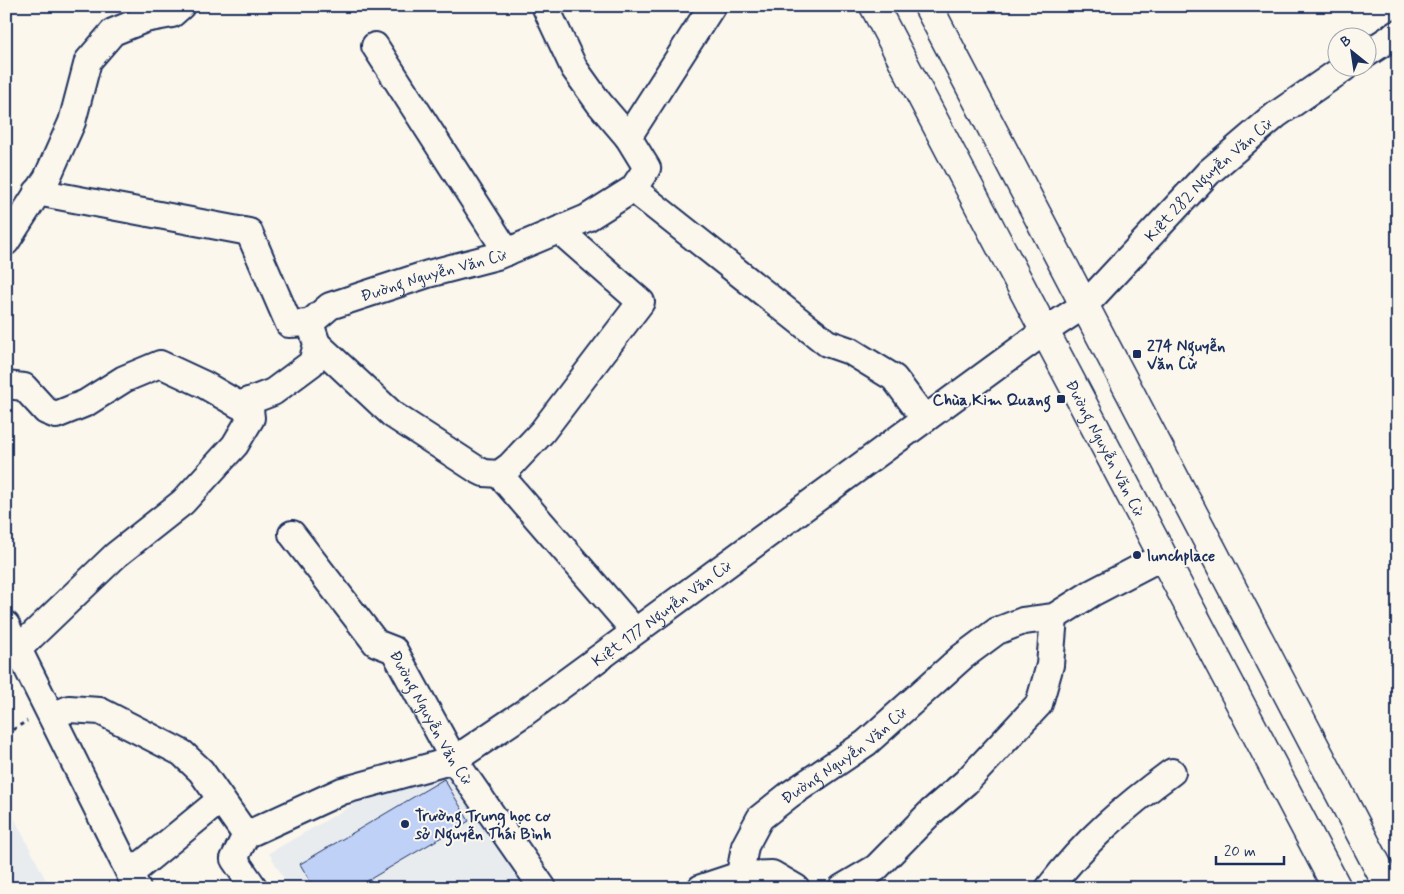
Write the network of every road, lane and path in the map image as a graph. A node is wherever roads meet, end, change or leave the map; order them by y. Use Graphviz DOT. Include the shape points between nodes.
graph roads {
  1 [pos="181,6"];
  2 [pos="546,6"];
  3 [pos="712,6"];
  4 [pos="874,6"];
  5 [pos="928,6"];
  6 [pos="1398,33"];
  7 [pos="375,46"];
  8 [pos="1376,47"];
  9 [pos="1330,78"];
  10 [pos="628,137"];
  11 [pos="633,189"];
  12 [pos="37,192"];
  13 [pos="559,230"];
  14 [pos="6,242"];
  15 [pos="507,252"];
  16 [pos="1086,304"];
  17 [pos="1045,331"];
  18 [pos="313,333"];
  19 [pos="6,385"];
  20 [pos="249,401"];
  21 [pos="925,419"];
  22 [pos="499,474"];
  23 [pos="292,534"];
  24 [pos="1163,556"];
  25 [pos="1054,617"];
  26 [pos="6,625"];
  27 [pos="634,630"];
  28 [pos="18,649"];
  29 [pos="52,716"];
  30 [pos="454,760"];
  31 [pos="1172,772"];
  32 [pos="220,800"];
  33 [pos="246,836"];
  34 [pos="740,875"];
  35 [pos="134,881"];
  36 [pos="254,888"];
  37 [pos="543,888"];
  38 [pos="701,888"];
  39 [pos="796,888"];
  40 [pos="842,888"];
  41 [pos="1049,888"];
  42 [pos="1337,888"];
  43 [pos="1389,888"];
  1 -- 12 [label="street" via="172,14 145,19 112,32 88,61 72,122 47,178"];
  2 -- 10 [label="street, Đường Nguyễn Văn Cừ" via="574,68"];
  3 -- 10 [label="street"];
  4 -- 17 [label="highway, Đường Nguyễn Văn Cừ"];
  5 -- 16 [label="highway"];
  6 -- 8 [label="street"];
  7 -- 15 [label="street"];
  9 -- 16 [label="street, Kiệt 282 Nguyễn Văn Cừ" via="1276,115 1209,172"];
  10 -- 11 [label="street, Đường Nguyễn Văn Cừ" via="646,168"];
  11 -- 13 [label="street, Đường Nguyễn Văn Cừ" via="587,218"];
  11 -- 21 [label="street" via="826,343 850,351 894,378"];
  12 -- 14 [label="street"];
  12 -- 18 [label="street" via="249,232 289,324"];
  13 -- 15 [label="street, Đường Nguyễn Văn Cừ"];
  13 -- 22 [label="street" via="641,302 542,432"];
  15 -- 18 [label="street, Đường Nguyễn Văn Cừ" via="330,306"];
  16 -- 17 [label="street, Kiệt 282 Nguyễn Văn Cừ"];
  16 -- 43 [label="highway"];
  17 -- 21 [label="street, Kiệt 177 Nguyễn Văn Cừ"];
  17 -- 24 [label="highway, Đường Nguyễn Văn Cừ"];
  18 -- 20 [label="street, Đường Nguyễn Văn Cừ" via="312,364 273,392"];
  18 -- 22 [label="street" via="367,392 418,434 484,473"];
  19 -- 20 [label="street, Đường Nguyễn Văn Cừ" via="24,387 50,414 62,414 124,379 160,364 203,384 239,406"];
  20 -- 28 [label="street" via="251,418 235,445 183,502 116,555"];
  21 -- 27 [label="street, Kiệt 177 Nguyễn Văn Cừ"];
  22 -- 27 [label="street"];
  23 -- 30 [label="street, Đường Nguyễn Văn Cừ" via="376,643 394,650"];
  24 -- 25 [label="street"];
  24 -- 42 [label="highway, Đường Nguyễn Văn Cừ"];
  25 -- 34 [label="street, Đường Nguyễn Văn Cừ" via="1023,620 997,631 962,657 866,743 760,818 745,846"];
  25 -- 40 [label="street" via="1050,665 1039,704 966,782 876,868"];
  26 -- 28 [label="street"];
  27 -- 30 [label="street, Kiệt 177 Nguyễn Văn Cừ" via="524,713"];
  28 -- 29 [label="street"];
  29 -- 32 [label="street" via="69,709 100,710 142,731 182,753 202,771"];
  29 -- 35 [label="street"];
  30 -- 33 [label="street, Kiệt 177 Nguyễn Văn Cừ" via="342,791"];
  30 -- 37 [label="street, Đường Nguyễn Văn Cừ"];
  31 -- 41 [label="street" via="1106,823 1069,861"];
  32 -- 33 [label="street"];
  32 -- 35 [label="street"];
  33 -- 36 [label="street" via="234,859"];
  34 -- 38 [label="street"];
  34 -- 39 [label="street" via="772,874"];
}
